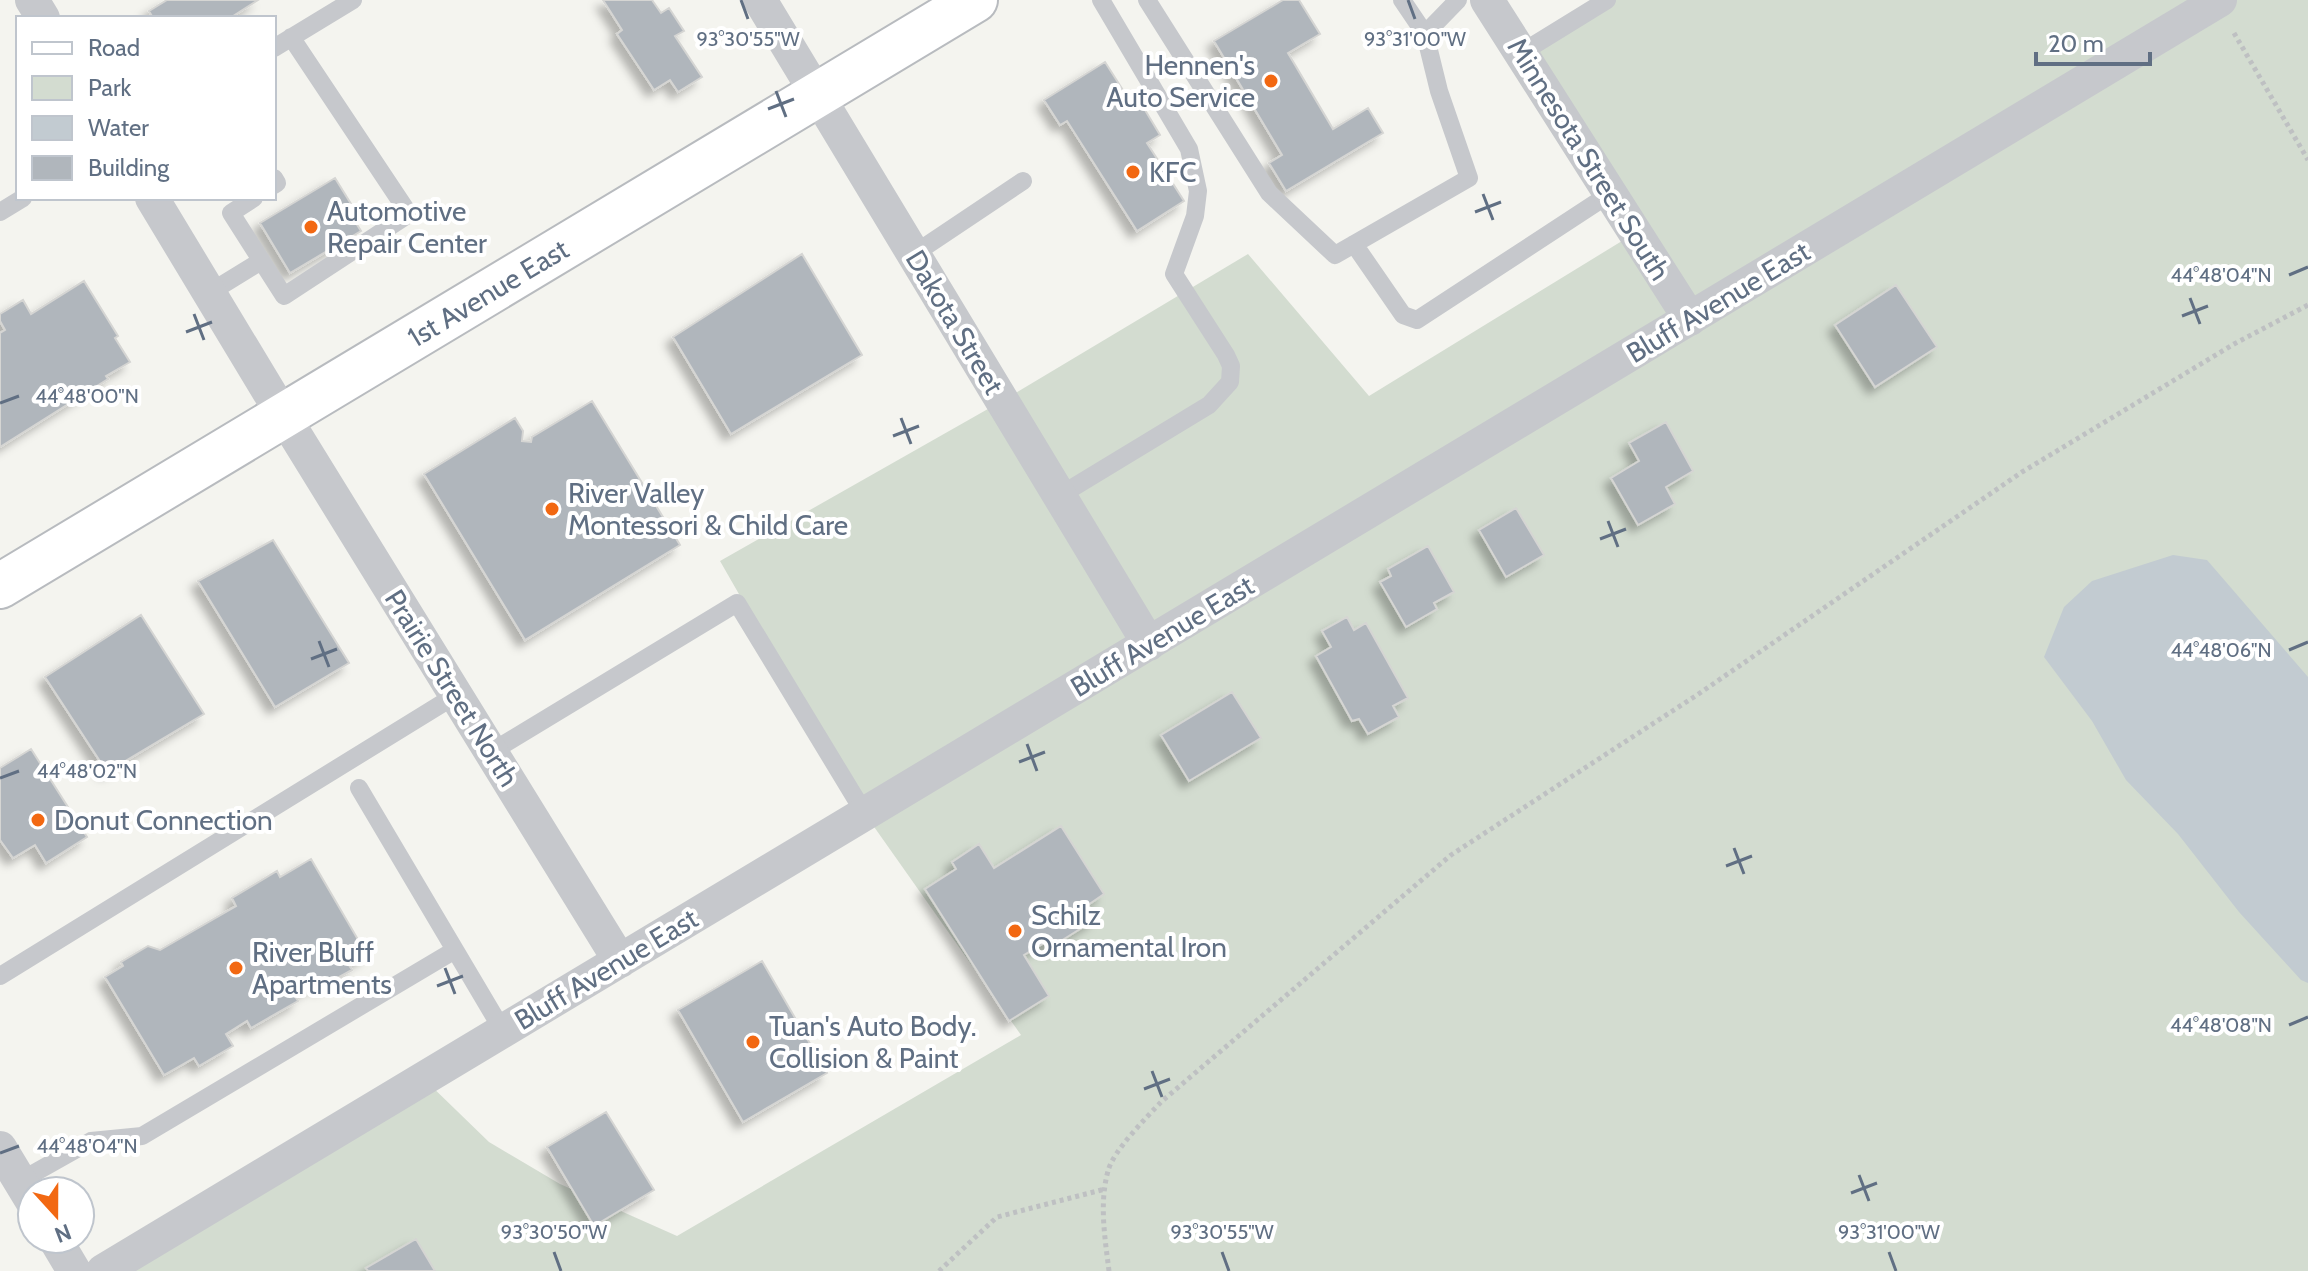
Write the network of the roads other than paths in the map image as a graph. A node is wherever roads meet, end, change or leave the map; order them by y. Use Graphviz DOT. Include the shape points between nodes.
graph roads {
  1 [pos="353,0"];
  2 [pos="760,0"];
  3 [pos="975,0"];
  4 [pos="1101,0"];
  5 [pos="1147,0"];
  6 [pos="1402,0"];
  7 [pos="1458,0"];
  8 [pos="1487,0"];
  9 [pos="1607,0"];
  10 [pos="2218,1"];
  11 [pos="1425,34"];
  12 [pos="291,37"];
  13 [pos="276,47"];
  14 [pos="1521,53"];
  15 [pos="818,94"];
  16 [pos="1023,181"];
  17 [pos="1611,193"];
  18 [pos="20,200"];
  19 [pos="153,200"];
  20 [pos="251,200"];
  21 [pos="0,212"];
  22 [pos="1354,244"];
  23 [pos="914,254"];
  24 [pos="261,261"];
  25 [pos="209,293"];
  26 [pos="1690,319"];
  27 [pos="283,415"];
  28 [pos="1059,496"];
  29 [pos="0,586"];
  30 [pos="1149,644"];
  31 [pos="456,695"];
  32 [pos="491,752"];
  33 [pos="359,788"];
  34 [pos="865,814"];
  35 [pos="455,950"];
  36 [pos="620,961"];
  37 [pos="0,976"];
  38 [pos="503,1031"];
  39 [pos="0,1148"];
  40 [pos="16,1175"];
  41 [pos="47,1175"];
  42 [pos="103,1271"];
  1 -- 12 [label="lane"];
  2 -- 15 [label="street, Dakota Street"];
  3 -- 15 [label="main road, 1st Avenue East"];
  4 -- 28 [label="lane" via="1189,149 1198,191 1195,216 1174,274 1226,355 1230,382 1209,405"];
  5 -- 22 [label="lane" via="1269,193 1335,255"];
  6 -- 11 [label="lane"];
  7 -- 11 [label="lane"];
  8 -- 14 [label="street, Minnesota Street South"];
  9 -- 14 [label="lane"];
  10 -- 26 [label="street, Bluff Avenue East"];
  11 -- 22 [label="lane" via="1469,178"];
  12 -- 13 [label="lane"];
  12 -- 24 [label="lane" via="409,214 284,296"];
  14 -- 17 [label="street, Minnesota Street South"];
  15 -- 23 [label="street, Dakota Street"];
  15 -- 27 [label="main road, 1st Avenue East"];
  16 -- 23 [label="lane"];
  17 -- 22 [label="lane" via="1417,320 1403,315"];
  17 -- 26 [label="street, Minnesota Street South"];
  18 -- 21 [label="lane"];
  19 -- 25 [label="street, Prairie Street North"];
  20 -- 24 [label="lane" via="231,213"];
  23 -- 28 [label="street, Dakota Street"];
  24 -- 25 [label="lane"];
  25 -- 27 [label="street, Prairie Street North"];
  26 -- 30 [label="street, Bluff Avenue East"];
  27 -- 29 [label="main road, 1st Avenue East"];
  27 -- 31 [label="street, Prairie Street North"];
  28 -- 30 [label="street, Dakota Street"];
  30 -- 34 [label="street, Bluff Avenue East"];
  31 -- 32 [label="street, Prairie Street North"];
  31 -- 37 [label="lane"];
  32 -- 34 [label="lane" via="737,603"];
  32 -- 36 [label="street, Prairie Street North"];
  33 -- 35 [label="lane"];
  34 -- 36 [label="street, Bluff Avenue East"];
  35 -- 38 [label="lane"];
  35 -- 41 [label="lane" via="142,1136 91,1141"];
  36 -- 38 [label="street, Bluff Avenue East"];
  38 -- 42 [label="street, Bluff Avenue East"];
  39 -- 40 [label="street"];
}
